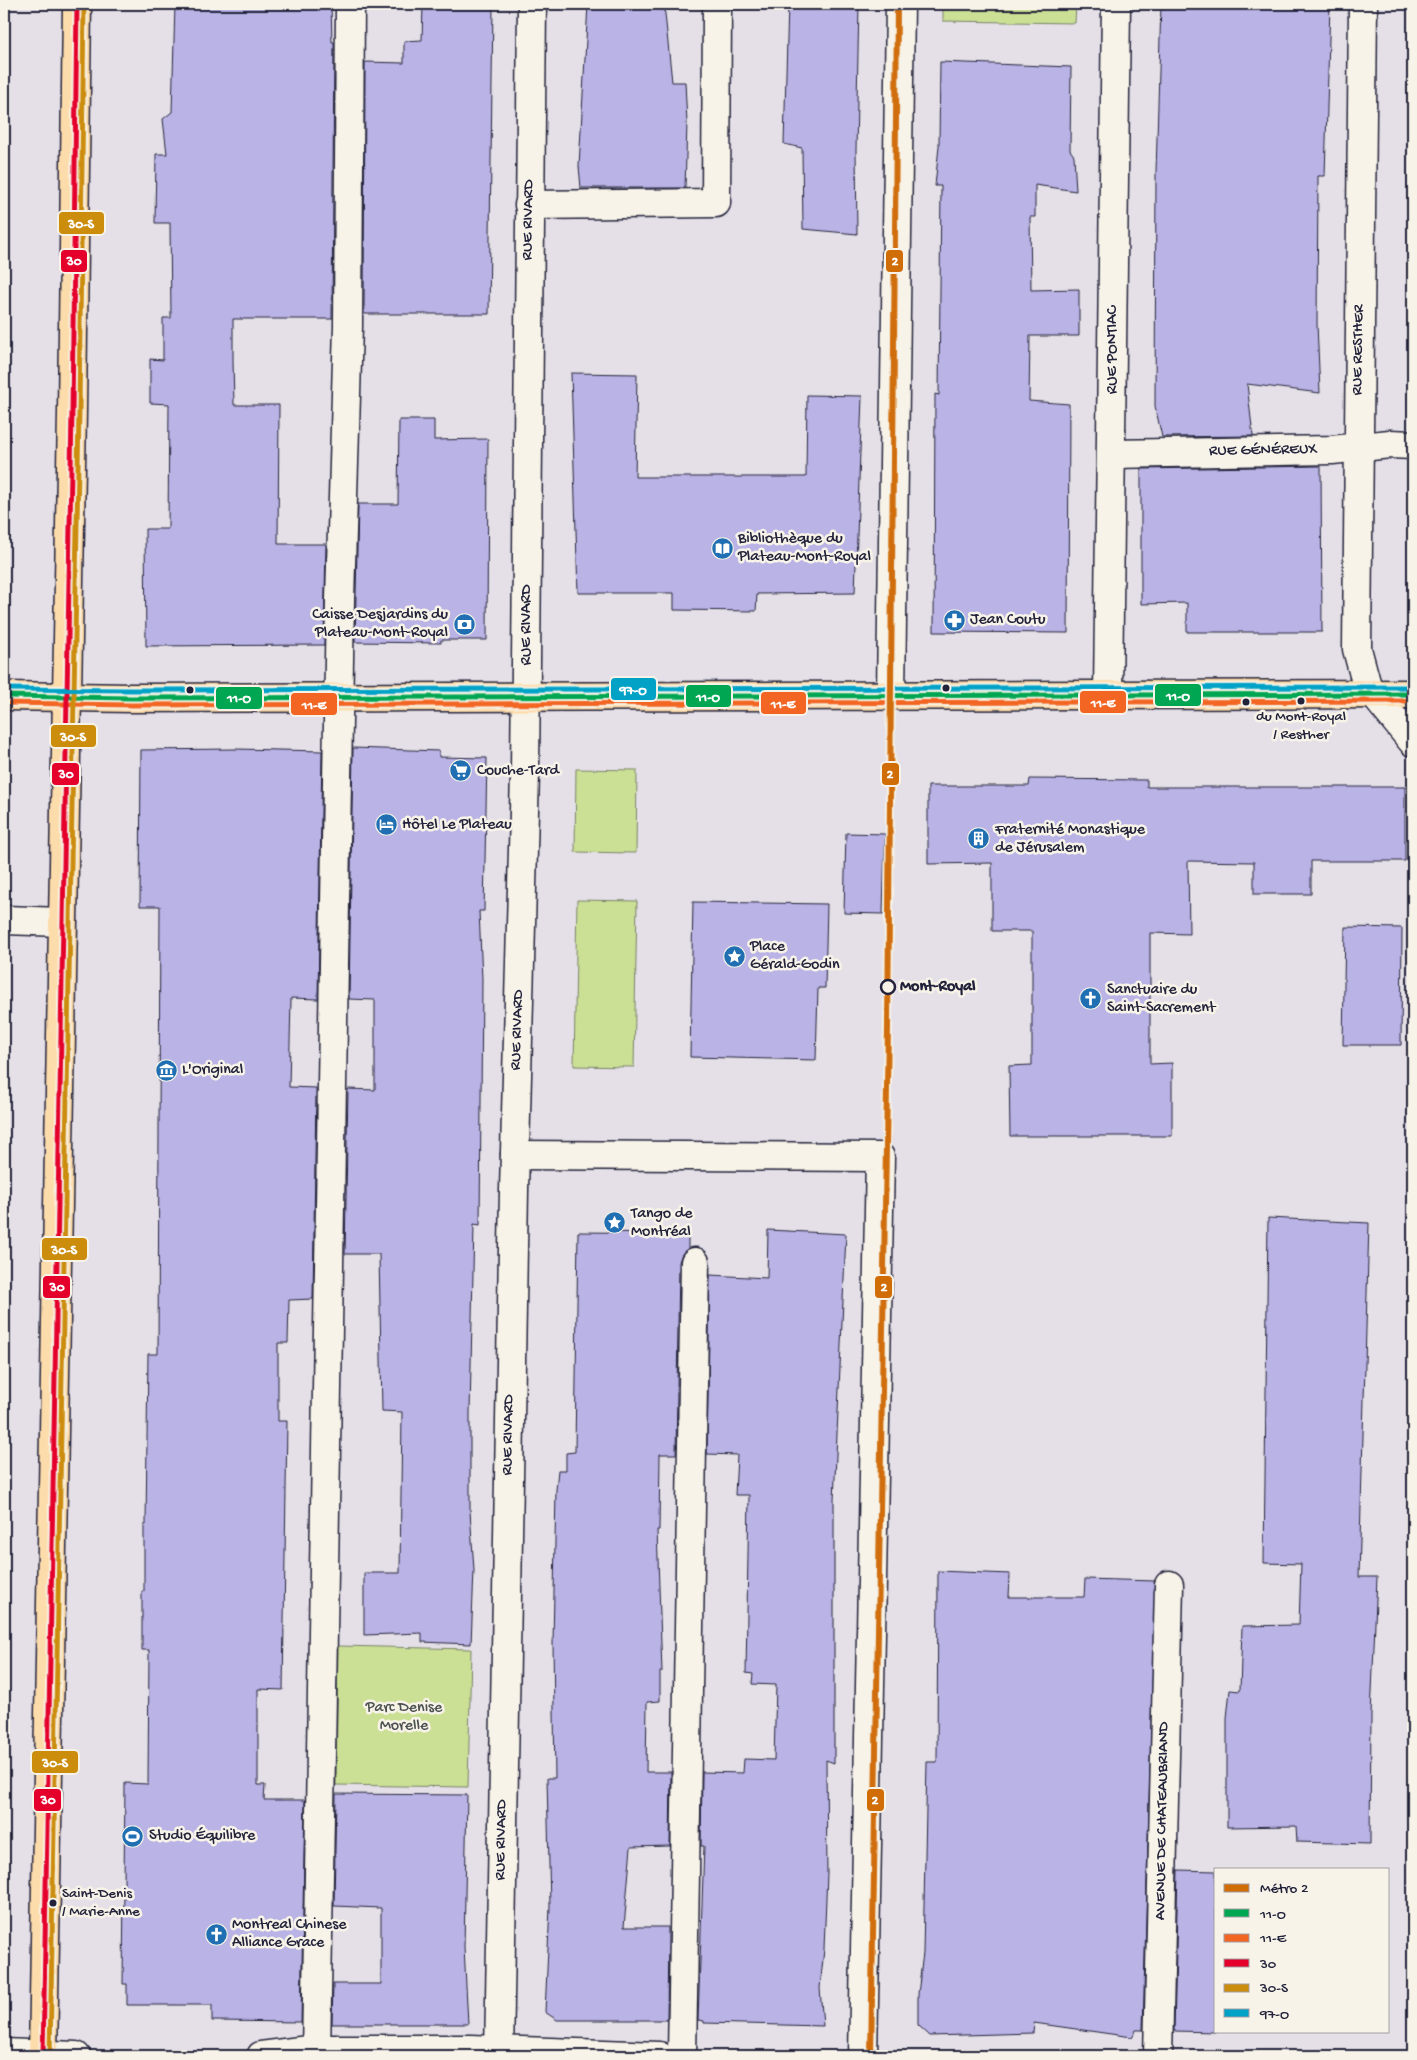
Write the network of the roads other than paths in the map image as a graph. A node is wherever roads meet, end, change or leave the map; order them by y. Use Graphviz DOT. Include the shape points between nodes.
graph roads {
  1 [pos="77,4"];
  2 [pos="350,4"];
  3 [pos="532,4"];
  4 [pos="717,4"];
  5 [pos="900,4"];
  6 [pos="1116,4"];
  7 [pos="1363,4"];
  8 [pos="529,205"];
  9 [pos="1413,445"];
  10 [pos="1358,447"];
  11 [pos="1112,454"];
  12 [pos="1371,693"];
  13 [pos="1413,694"];
  14 [pos="891,695"];
  15 [pos="1108,695"];
  16 [pos="4,696"];
  17 [pos="339,696"];
  18 [pos="66,697"];
  19 [pos="526,697"];
  20 [pos="1413,742"];
  21 [pos="4,920"];
  22 [pos="62,922"];
  23 [pos="515,1156"];
  24 [pos="695,1262"];
  25 [pos="1169,1585"];
  26 [pos="316,2052"];
  27 [pos="4,2053"];
  28 [pos="499,2053"];
  29 [pos="43,2056"];
  30 [pos="76,2056"];
  31 [pos="261,2056"];
  32 [pos="659,2056"];
  33 [pos="682,2056"];
  34 [pos="864,2056"];
  35 [pos="1158,2056"];
  1 -- 18 [label="main road"];
  2 -- 17 [label="street" via="348,326"];
  3 -- 8 [label="street, RUE RIVARD"];
  4 -- 8 [label="street" via="716,203"];
  5 -- 14 [label="street"];
  6 -- 11 [label="street, RUE PONTIAC"];
  7 -- 10 [label="street, RUE RESTHER"];
  8 -- 19 [label="street, RUE RIVARD"];
  9 -- 10 [label="street, RUE GÉNÉREUX"];
  10 -- 11 [label="street, RUE GÉNÉREUX"];
  10 -- 12 [label="street, RUE RESTHER" via="1357,649 1362,674"];
  11 -- 15 [label="street, RUE PONTIAC"];
  12 -- 13 [label="main road"];
  12 -- 15 [label="main road"];
  12 -- 20 [label="street, RUE RESTHER"];
  14 -- 15 [label="main road"];
  14 -- 19 [label="main road"];
  16 -- 18 [label="main road"];
  17 -- 18 [label="main road"];
  17 -- 19 [label="main road"];
  17 -- 26 [label="street"];
  18 -- 22 [label="main road"];
  19 -- 23 [label="street, RUE RIVARD"];
  21 -- 22 [label="street"];
  22 -- 29 [label="main road"];
  23 -- 28 [label="street, RUE RIVARD"];
  23 -- 34 [label="street" via="880,1157"];
  24 -- 33 [label="street"];
  25 -- 35 [label="street, AVENUE DE CHATEAUBRIAND"];
  26 -- 28 [label="street"];
  26 -- 31 [label="street"];
  27 -- 29 [label="street"];
  28 -- 32 [label="street"];
  29 -- 30 [label="street"];
}
